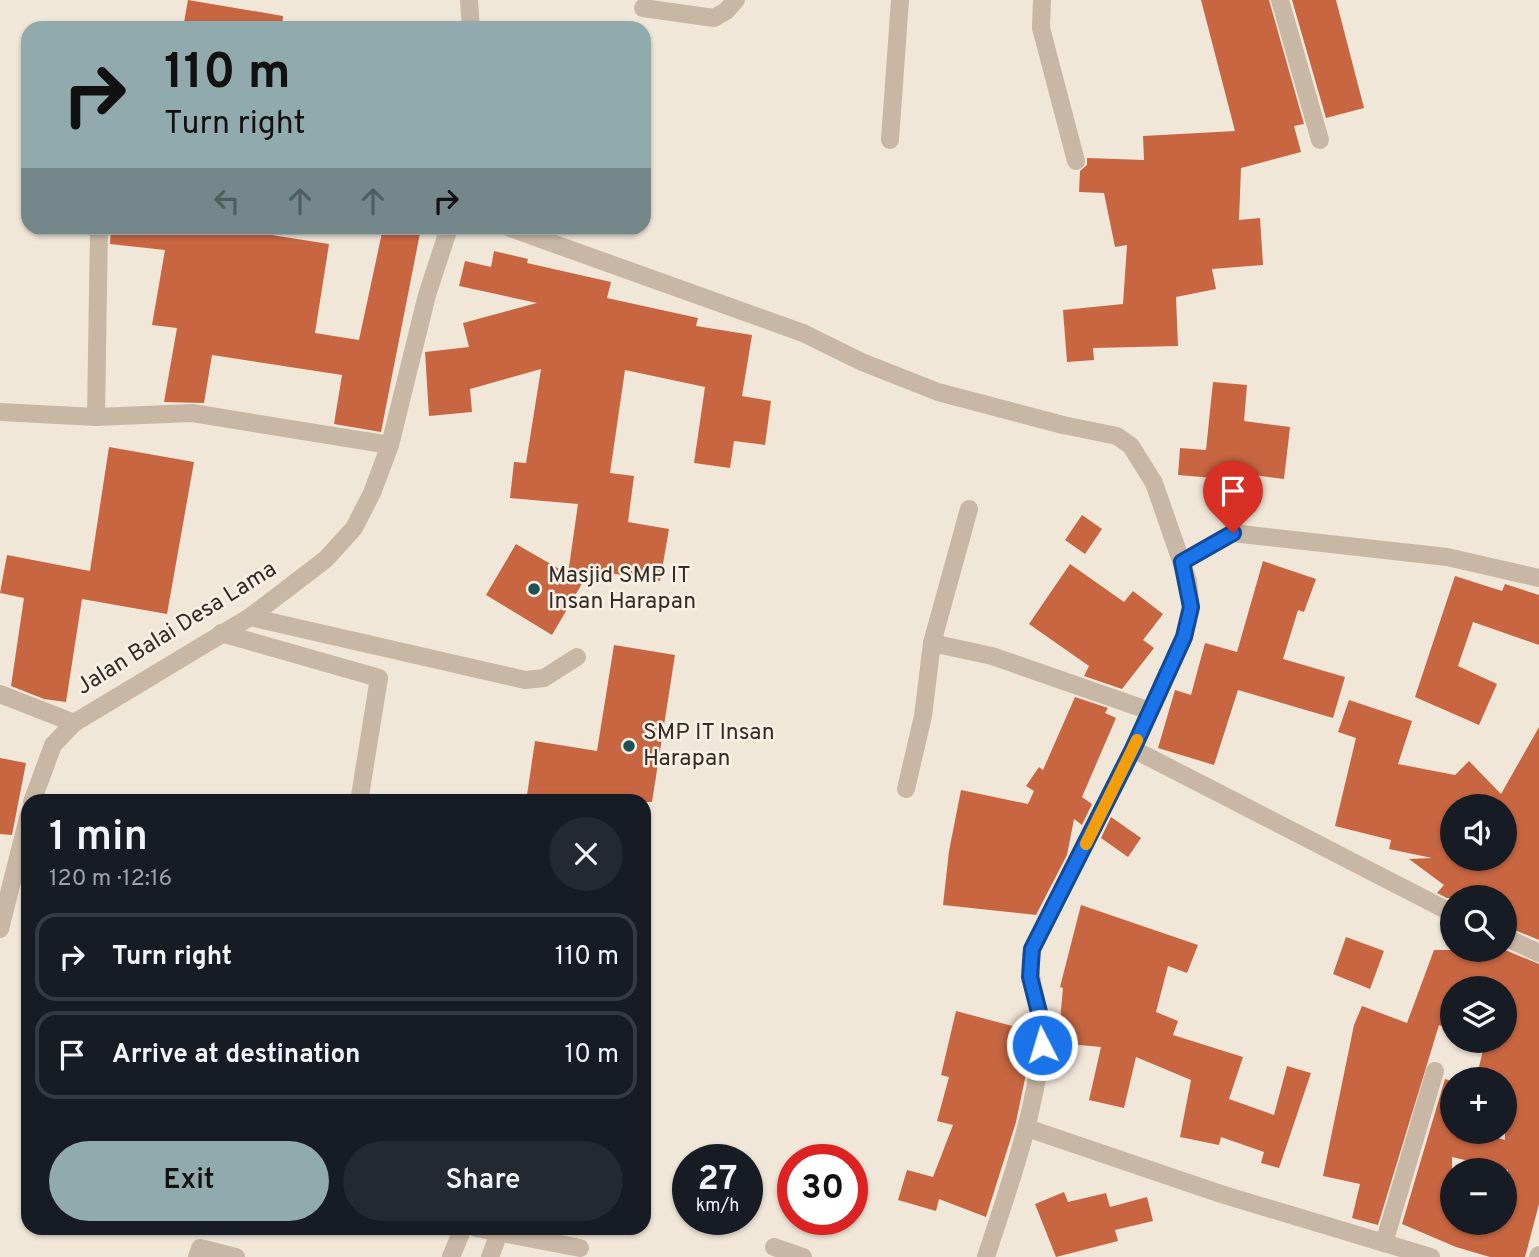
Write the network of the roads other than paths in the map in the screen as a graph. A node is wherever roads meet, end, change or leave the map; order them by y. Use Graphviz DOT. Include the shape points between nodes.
graph roads {
  1 [pos="469,0"];
  2 [pos="736,0"];
  3 [pos="900,0"];
  4 [pos="1042,0"];
  5 [pos="1280,0"];
  6 [pos="643,8"];
  7 [pos="470,21"];
  8 [pos="890,140"];
  9 [pos="1320,140"];
  10 [pos="1076,160"];
  11 [pos="99,235"];
  12 [pos="447,235"];
  13 [pos="530,235"];
  14 [pos="0,412"];
  15 [pos="96,417"];
  16 [pos="390,445"];
  17 [pos="969,509"];
  18 [pos="1182,562"];
  19 [pos="1539,578"];
  20 [pos="250,617"];
  21 [pos="221,633"];
  22 [pos="932,643"];
  23 [pos="577,657"];
  24 [pos="0,694"];
  25 [pos="1150,711"];
  26 [pos="74,723"];
  27 [pos="1133,749"];
  28 [pos="906,789"];
  29 [pos="35,794"];
  30 [pos="360,794"];
  31 [pos="20,881"];
  32 [pos="1440,907"];
  33 [pos="0,929"];
  34 [pos="1517,943"];
  35 [pos="1539,953"];
  36 [pos="1435,1071"];
  37 [pos="1027,1128"];
  38 [pos="460,1235"];
  39 [pos="498,1235"];
  40 [pos="510,1235"];
  41 [pos="1384,1243"];
  42 [pos="774,1247"];
  43 [pos="580,1248"];
  44 [pos="197,1257"];
  45 [pos="236,1257"];
  46 [pos="451,1257"];
  47 [pos="489,1257"];
  48 [pos="803,1257"];
  49 [pos="986,1257"];
  50 [pos="1431,1257"];
  1 -- 7 [label="street"];
  2 -- 6 [label="street" via="714,18"];
  3 -- 8 [label="street"];
  4 -- 10 [label="street" via="1041,28"];
  5 -- 9 [label="street"];
  11 -- 15 [label="street"];
  12 -- 16 [label="street, Jalan Balai Desa Lama"];
  13 -- 18 [label="street" via="803,333 938,392 1124,439 1154,483"];
  14 -- 15 [label="street"];
  15 -- 16 [label="street" via="192,413"];
  16 -- 20 [label="street, Jalan Balai Desa Lama" via="354,527 326,559"];
  17 -- 22 [label="street"];
  18 -- 19 [label="street" via="1233,533 1447,556"];
  18 -- 25 [label="street" via="1191,607 1184,637"];
  20 -- 21 [label="street, Jalan Balai Desa Lama"];
  20 -- 23 [label="street" via="525,680 544,678"];
  21 -- 26 [label="street, Jalan Balai Desa Lama"];
  21 -- 30 [label="street" via="379,678"];
  22 -- 25 [label="street" via="992,656"];
  22 -- 28 [label="street" via="923,716"];
  24 -- 26 [label="street"];
  25 -- 27 [label="street"];
  26 -- 29 [label="street, Jalan Balai Desa Lama" via="53,745"];
  27 -- 32 [label="street"];
  27 -- 37 [label="street" via="1032,949 1030,977 1043,1028"];
  31 -- 33 [label="street"];
  34 -- 35 [label="street"];
  36 -- 41 [label="street"];
  37 -- 41 [label="street"];
  37 -- 49 [label="street"];
  38 -- 46 [label="street"];
  39 -- 47 [label="street"];
  40 -- 43 [label="street"];
  41 -- 50 [label="street"];
  42 -- 48 [label="street"];
  44 -- 45 [label="street" via="200,1248"];
}
